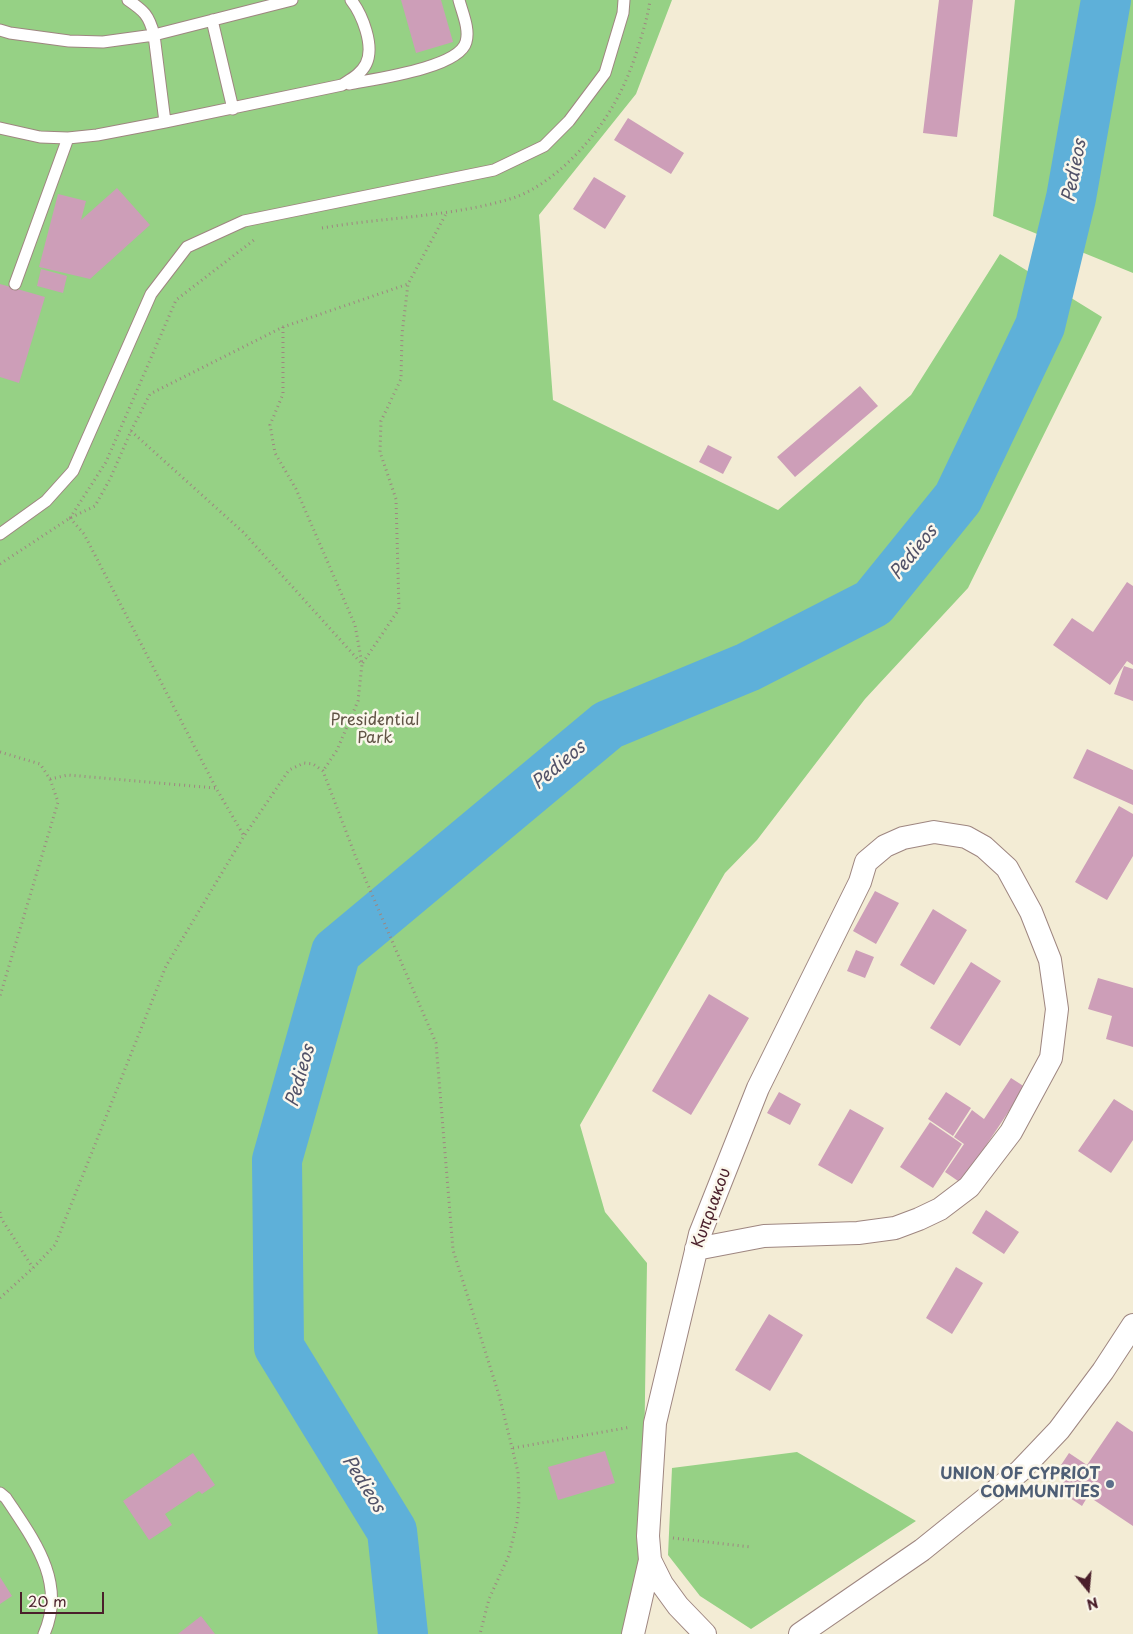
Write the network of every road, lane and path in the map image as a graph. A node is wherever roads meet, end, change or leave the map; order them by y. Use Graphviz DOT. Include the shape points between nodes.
graph roads {
  1 [pos="128,0"];
  2 [pos="292,0"];
  3 [pos="351,0"];
  4 [pos="459,0"];
  5 [pos="624,0"];
  6 [pos="650,0"];
  7 [pos="212,20"];
  8 [pos="0,30"];
  9 [pos="154,35"];
  10 [pos="342,85"];
  11 [pos="233,108"];
  12 [pos="165,122"];
  13 [pos="0,128"];
  14 [pos="68,138"];
  15 [pos="446,212"];
  16 [pos="313,229"];
  17 [pos="254,240"];
  18 [pos="15,284"];
  19 [pos="408,284"];
  20 [pos="283,327"];
  21 [pos="131,430"];
  22 [pos="70,518"];
  23 [pos="0,534"];
  24 [pos="0,564"];
  25 [pos="362,664"];
  26 [pos="0,752"];
  27 [pos="323,771"];
  28 [pos="50,779"];
  29 [pos="216,788"];
  30 [pos="244,836"];
  31 [pos="0,996"];
  32 [pos="0,1212"];
  33 [pos="696,1249"];
  34 [pos="33,1268"];
  35 [pos="0,1298"];
  36 [pos="1133,1325"];
  37 [pos="655,1423"];
  38 [pos="513,1448"];
  39 [pos="0,1493"];
  40 [pos="648,1536"];
  41 [pos="751,1547"];
  42 [pos="650,1560"];
  43 [pos="44,1634"];
  44 [pos="480,1634"];
  45 [pos="633,1634"];
  46 [pos="705,1634"];
  47 [pos="800,1634"];
  1 -- 9 [label="lane" via="143,10"];
  2 -- 7 [label="lane"];
  3 -- 10 [label="lane" via="365,24 369,52 367,63 358,75"];
  4 -- 10 [label="lane" via="468,35 460,52 416,70"];
  5 -- 23 [label="lane" via="606,73 568,122 544,146 494,170 244,221 187,247 151,294 73,470 46,501"];
  6 -- 15 [label="path" via="632,68 621,94 579,153 547,181 516,197"];
  7 -- 9 [label="lane"];
  7 -- 11 [label="lane"];
  8 -- 9 [label="lane" via="10,34 95,42"];
  9 -- 12 [label="lane"];
  10 -- 11 [label="lane"];
  11 -- 12 [label="lane"];
  12 -- 14 [label="lane"];
  13 -- 14 [label="lane" via="40,137"];
  14 -- 18 [label="lane"];
  15 -- 16 [label="path"];
  15 -- 19 [label="path"];
  17 -- 22 [label="path" via="176,300 106,462"];
  19 -- 20 [label="path"];
  19 -- 25 [label="path" via="401,379 382,422 380,452 396,499 399,608"];
  20 -- 21 [label="path" via="150,394"];
  20 -- 25 [label="path" via="282,394 270,424 274,453 296,489 355,625"];
  21 -- 22 [label="path" via="110,479 94,506"];
  21 -- 25 [label="path" via="243,532"];
  22 -- 24 [label="path"];
  22 -- 29 [label="path" via="84,534"];
  25 -- 27 [label="path" via="358,701 337,750"];
  26 -- 28 [label="path" via="40,764"];
  27 -- 30 [label="path" via="313,764 304,763 289,770"];
  27 -- 38 [label="path" via="354,855 436,1043 452,1250"];
  28 -- 29 [label="path" via="68,775"];
  28 -- 31 [label="path" via="58,802"];
  29 -- 30 [label="path"];
  30 -- 34 [label="path" via="166,966 55,1245"];
  32 -- 34 [label="path"];
  33 -- 33 [label="street, Κυπριακου" via="764,1236 895,1228 940,1209 969,1187 1011,1132 1051,1058 1057,1009 1050,960 1031,912 1007,868 984,847 966,837 934,832 903,838 885,846 866,862 860,882 758,1088"];
  33 -- 37 [label="street, Κυπριακου"];
  34 -- 35 [label="path"];
  36 -- 47 [label="street" via="1103,1372 1059,1430 1020,1471 922,1550"];
  37 -- 38 [label="path"];
  37 -- 40 [label="street, Κυπριακου"];
  38 -- 44 [label="path" via="518,1472 517,1522 509,1555 489,1599"];
  39 -- 43 [label="lane" via="38,1546 52,1586 50,1620"];
  40 -- 41 [label="path"];
  40 -- 42 [label="street, Κυπριακου"];
  42 -- 45 [label="street, Κυπριακου"];
  42 -- 46 [label="street, Κυπριακου" via="662,1584"];
}
